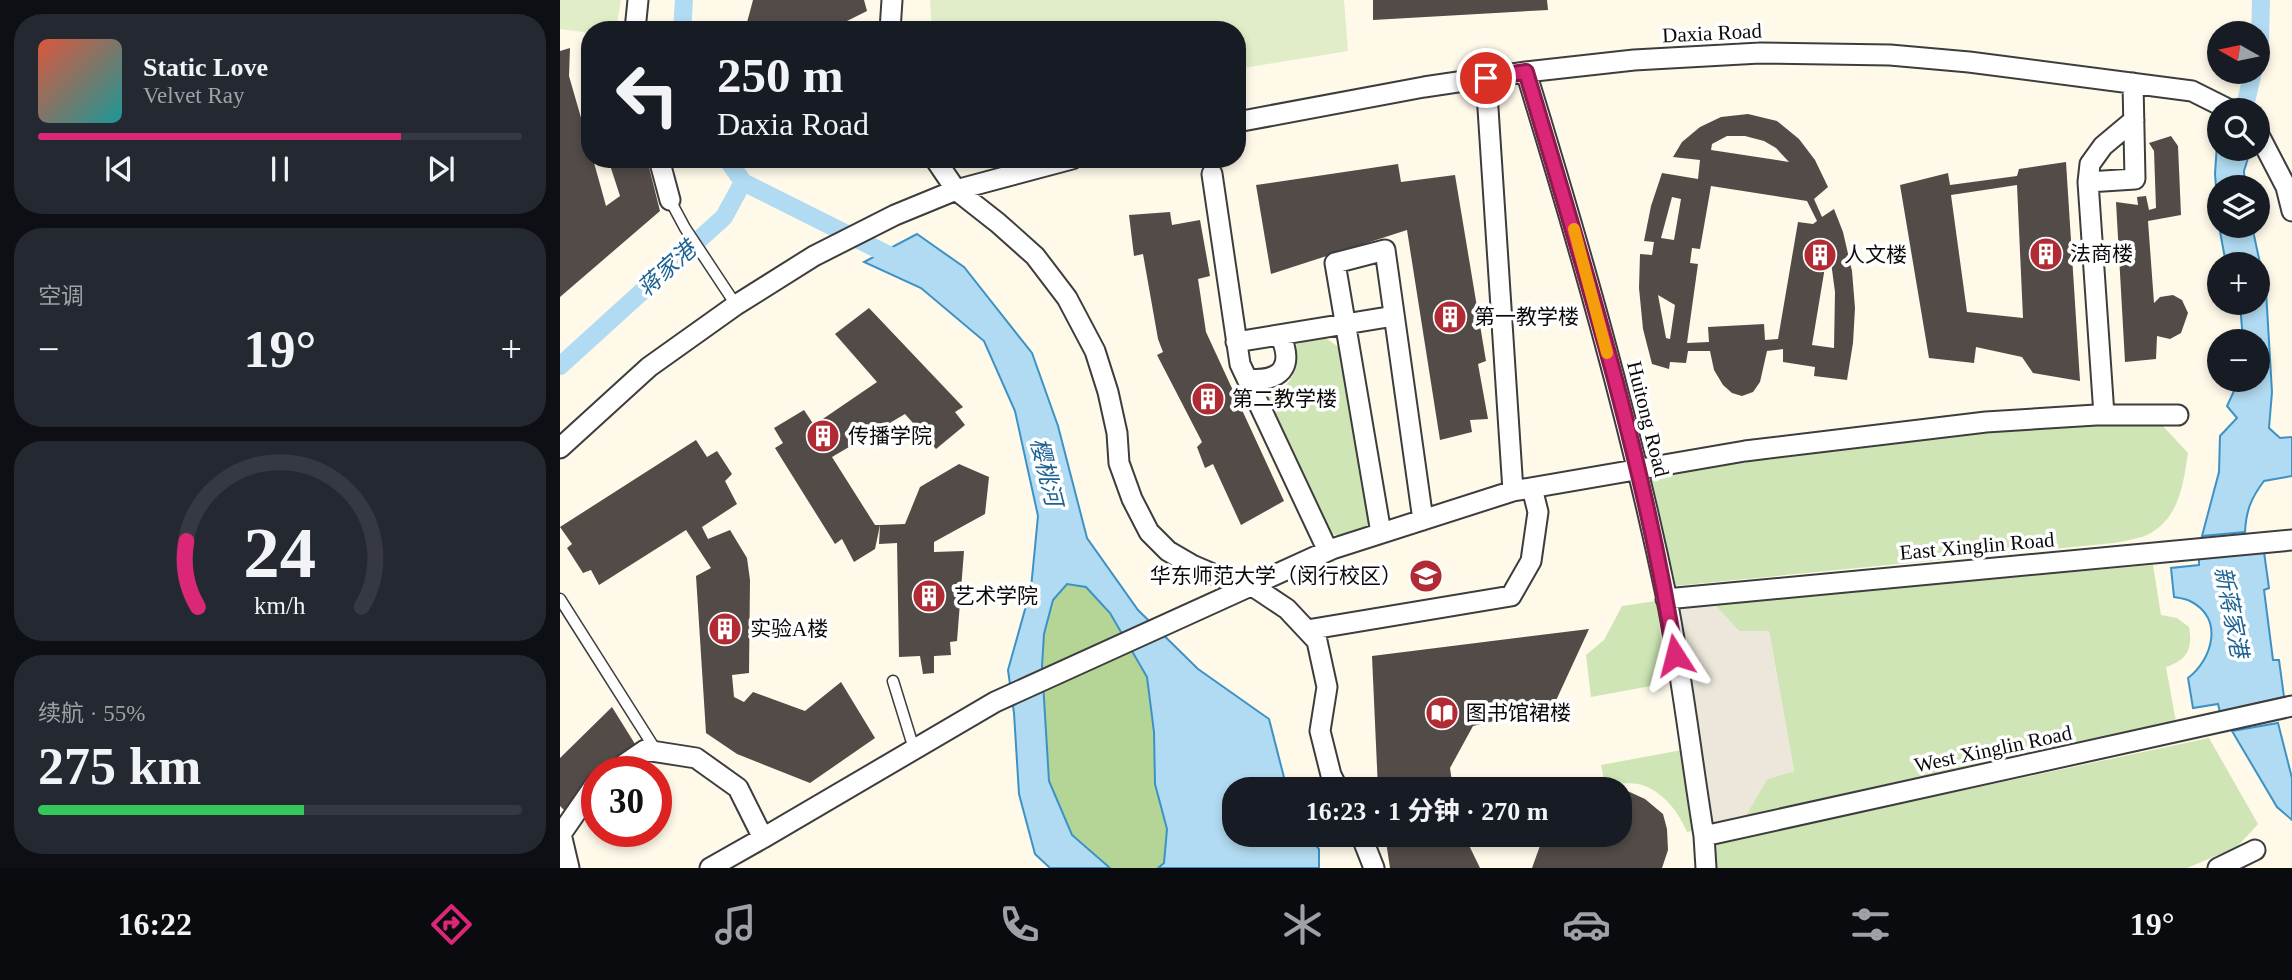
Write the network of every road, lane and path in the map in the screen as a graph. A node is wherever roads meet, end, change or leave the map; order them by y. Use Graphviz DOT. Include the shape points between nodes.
graph roads {
  1 [pos="638,0"];
  2 [pos="892,0"];
  3 [pos="636,21"];
  4 [pos="891,21"];
  5 [pos="1526,72"];
  6 [pos="1486,78"];
  7 [pos="2133,83"];
  8 [pos="2207,98"];
  9 [pos="1246,120"];
  10 [pos="2134,120"];
  11 [pos="2270,154"];
  12 [pos="661,168"];
  13 [pos="941,168"];
  14 [pos="1038,168"];
  15 [pos="1212,174"];
  16 [pos="2288,179"];
  17 [pos="2088,182"];
  18 [pos="956,190"];
  19 [pos="670,200"];
  20 [pos="2292,211"];
  21 [pos="736,305"];
  22 [pos="1394,316"];
  23 [pos="1346,325"];
  24 [pos="1280,335"];
  25 [pos="1236,342"];
  26 [pos="1247,379"];
  27 [pos="2104,415"];
  28 [pos="2178,415"];
  29 [pos="560,448"];
  30 [pos="1638,471"];
  31 [pos="1523,490"];
  32 [pos="1423,520"];
  33 [pos="1381,533"];
  34 [pos="2292,540"];
  35 [pos="1328,551"];
  36 [pos="1251,585"];
  37 [pos="1666,599"];
  38 [pos="560,600"];
  39 [pos="1307,630"];
  40 [pos="893,681"];
  41 [pos="2290,707"];
  42 [pos="914,749"];
  43 [pos="658,752"];
  44 [pos="636,756"];
  45 [pos="1332,777"];
  46 [pos="581,805"];
  47 [pos="1704,836"];
  48 [pos="763,838"];
  49 [pos="1366,847"];
  50 [pos="2255,849"];
  51 [pos="569,868"];
  52 [pos="710,868"];
  53 [pos="1374,868"];
  54 [pos="1706,868"];
  55 [pos="2218,868"];
  1 -- 3 [label="street"];
  2 -- 4 [label="street"];
  5 -- 6 [label="street, Daxia Road"];
  5 -- 7 [label="street, Daxia Road" via="1760,53 1877,55"];
  5 -- 30 [label="street, Huitong Road" via="1578,243"];
  6 -- 9 [label="street, Daxia Road"];
  6 -- 31 [label="street"];
  7 -- 8 [label="street, Daxia Road" via="2192,91"];
  7 -- 10 [label="street"];
  10 -- 17 [label="street" via="2103,145 2090,164"];
  10 -- 17 [label="street" via="2135,179"];
  11 -- 16 [label="street"];
  12 -- 19 [label="street"];
  13 -- 18 [label="street"];
  14 -- 18 [label="street"];
  15 -- 25 [label="street"];
  16 -- 20 [label="street"];
  17 -- 27 [label="street"];
  18 -- 21 [label="street" via="814,256"];
  18 -- 36 [label="street" via="1035,256 1067,298 1095,351 1117,433 1119,463 1149,532 1168,551 1192,565"];
  19 -- 21 [label="lane"];
  21 -- 29 [label="street" via="649,367"];
  22 -- 23 [label="street"];
  22 -- 23 [label="street" via="1385,250 1335,263"];
  22 -- 32 [label="street"];
  23 -- 24 [label="street"];
  23 -- 33 [label="street"];
  24 -- 25 [label="street"];
  24 -- 26 [label="street" via="1286,364 1276,377"];
  25 -- 26 [label="street"];
  26 -- 35 [label="street"];
  27 -- 28 [label="street"];
  27 -- 30 [label="street" via="1986,422 1745,451"];
  30 -- 31 [label="street"];
  30 -- 37 [label="street, Huitong Road"];
  31 -- 32 [label="street"];
  31 -- 39 [label="street" via="1538,512 1531,561 1511,596"];
  32 -- 33 [label="street"];
  33 -- 35 [label="street"];
  34 -- 37 [label="street, East Xinglin Road"];
  35 -- 36 [label="street"];
  36 -- 39 [label="street" via="1287,609"];
  36 -- 42 [label="street" via="995,702"];
  37 -- 47 [label="street, Huitong Road"];
  38 -- 43 [label="lane"];
  39 -- 45 [label="street" via="1317,641 1327,687 1320,731"];
  40 -- 42 [label="lane"];
  41 -- 47 [label="street, West Xinglin Road"];
  42 -- 48 [label="street"];
  43 -- 44 [label="street" via="645,750"];
  43 -- 48 [label="street" via="696,758 738,788"];
  46 -- 51 [label="street" via="561,834"];
  47 -- 54 [label="street, Huitong Road"];
  48 -- 52 [label="street"];
  49 -- 53 [label="street"];
  50 -- 55 [label="street"];
}
